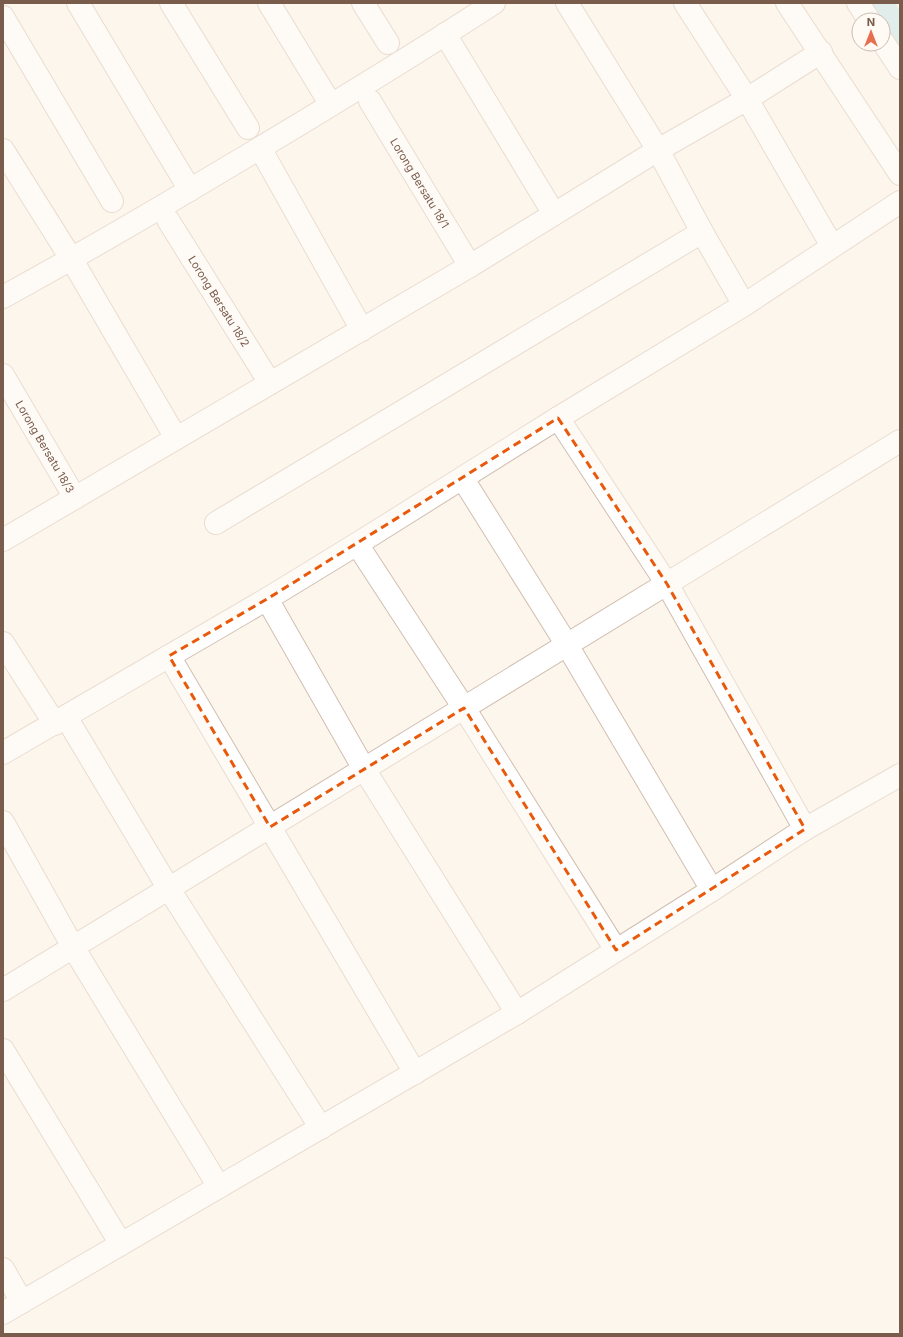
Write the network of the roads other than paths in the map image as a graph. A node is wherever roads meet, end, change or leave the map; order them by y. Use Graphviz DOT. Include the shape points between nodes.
graph roads {
  1 [pos="78,3"];
  2 [pos="171,3"];
  3 [pos="269,3"];
  4 [pos="363,3"];
  5 [pos="494,3"];
  6 [pos="567,3"];
  7 [pos="685,3"];
  8 [pos="787,3"];
  9 [pos="858,3"];
  10 [pos="467,10"];
  11 [pos="864,12"];
  12 [pos="3,17"];
  13 [pos="445,34"];
  14 [pos="388,44"];
  15 [pos="821,52"];
  16 [pos="890,52"];
  17 [pos="900,68"];
  18 [pos="747,99"];
  19 [pos="370,101"];
  20 [pos="332,105"];
  21 [pos="248,128"];
  22 [pos="260,148"];
  23 [pos="3,150"];
  24 [pos="658,150"];
  25 [pos="900,174"];
  26 [pos="190,190"];
  27 [pos="112,201"];
  28 [pos="900,202"];
  29 [pos="554,214"];
  30 [pos="168,220"];
  31 [pos="702,232"];
  32 [pos="832,246"];
  33 [pos="72,260"];
  34 [pos="470,266"];
  35 [pos="3,297"];
  36 [pos="744,305"];
  37 [pos="362,330"];
  38 [pos="3,375"];
  39 [pos="270,383"];
  40 [pos="558,418"];
  41 [pos="176,438"];
  42 [pos="900,441"];
  43 [pos="463,479"];
  44 [pos="75,498"];
  45 [pos="216,523"];
  46 [pos="3,540"];
  47 [pos="357,544"];
  48 [pos="667,584"];
  49 [pos="267,599"];
  50 [pos="3,643"];
  51 [pos="567,645"];
  52 [pos="169,656"];
  53 [pos="464,708"];
  54 [pos="60,720"];
  55 [pos="3,753"];
  56 [pos="364,769"];
  57 [pos="900,776"];
  58 [pos="3,822"];
  59 [pos="270,827"];
  60 [pos="805,829"];
  61 [pos="169,888"];
  62 [pos="712,890"];
  63 [pos="73,947"];
  64 [pos="616,950"];
  65 [pos="3,990"];
  66 [pos="517,1013"];
  67 [pos="3,1050"];
  68 [pos="415,1073"];
  69 [pos="321,1128"];
  70 [pos="219,1187"];
  71 [pos="120,1244"];
  72 [pos="3,1270"];
  73 [pos="22,1302"];
  74 [pos="3,1313"];
  1 -- 26 [label="street"];
  2 -- 21 [label="street"];
  3 -- 20 [label="street"];
  4 -- 14 [label="street"];
  5 -- 10 [label="street"];
  6 -- 24 [label="street"];
  7 -- 18 [label="street"];
  8 -- 15 [label="street"];
  9 -- 11 [label="street"];
  10 -- 13 [label="street"];
  12 -- 27 [label="street"];
  13 -- 20 [label="street"];
  13 -- 29 [label="street"];
  15 -- 18 [label="street"];
  15 -- 25 [label="street"];
  16 -- 17 [label="street"];
  18 -- 24 [label="street"];
  18 -- 32 [label="street"];
  19 -- 34 [label="street, Lorong Bersatu 18/1"];
  20 -- 22 [label="street"];
  22 -- 26 [label="street"];
  22 -- 37 [label="street"];
  23 -- 33 [label="street"];
  24 -- 29 [label="street"];
  24 -- 31 [label="street"];
  26 -- 33 [label="street"];
  28 -- 32 [label="street"];
  29 -- 34 [label="street"];
  30 -- 39 [label="street, Lorong Bersatu 18/2"];
  31 -- 36 [label="street"];
  31 -- 45 [label="street"];
  32 -- 36 [label="street"];
  33 -- 35 [label="street"];
  33 -- 41 [label="street"];
  34 -- 37 [label="street"];
  36 -- 40 [label="street"];
  37 -- 39 [label="street"];
  38 -- 44 [label="street, Lorong Bersatu 18/3"];
  39 -- 41 [label="street"];
  40 -- 43 [label="street"];
  40 -- 48 [label="street"];
  41 -- 44 [label="street"];
  42 -- 48 [label="street"];
  43 -- 47 [label="street"];
  43 -- 51 [label="street"];
  44 -- 46 [label="street"];
  47 -- 49 [label="street"];
  47 -- 53 [label="street"];
  48 -- 51 [label="street"];
  48 -- 60 [label="street"];
  49 -- 52 [label="street"];
  49 -- 56 [label="street"];
  50 -- 54 [label="street"];
  51 -- 53 [label="street"];
  51 -- 62 [label="street"];
  52 -- 54 [label="street"];
  52 -- 59 [label="street"];
  53 -- 56 [label="street"];
  53 -- 64 [label="street"];
  54 -- 55 [label="street"];
  54 -- 61 [label="street"];
  56 -- 59 [label="street"];
  56 -- 66 [label="street"];
  57 -- 60 [label="street"];
  58 -- 63 [label="street"];
  59 -- 61 [label="street"];
  59 -- 68 [label="street"];
  60 -- 62 [label="street"];
  61 -- 63 [label="street"];
  61 -- 69 [label="street"];
  62 -- 64 [label="street"];
  63 -- 65 [label="street"];
  63 -- 70 [label="street"];
  64 -- 66 [label="street"];
  66 -- 68 [label="street"];
  67 -- 71 [label="street"];
  68 -- 69 [label="street"];
  69 -- 70 [label="street"];
  70 -- 71 [label="street"];
  71 -- 73 [label="street"];
  72 -- 73 [label="street"];
  73 -- 74 [label="street"];
}
